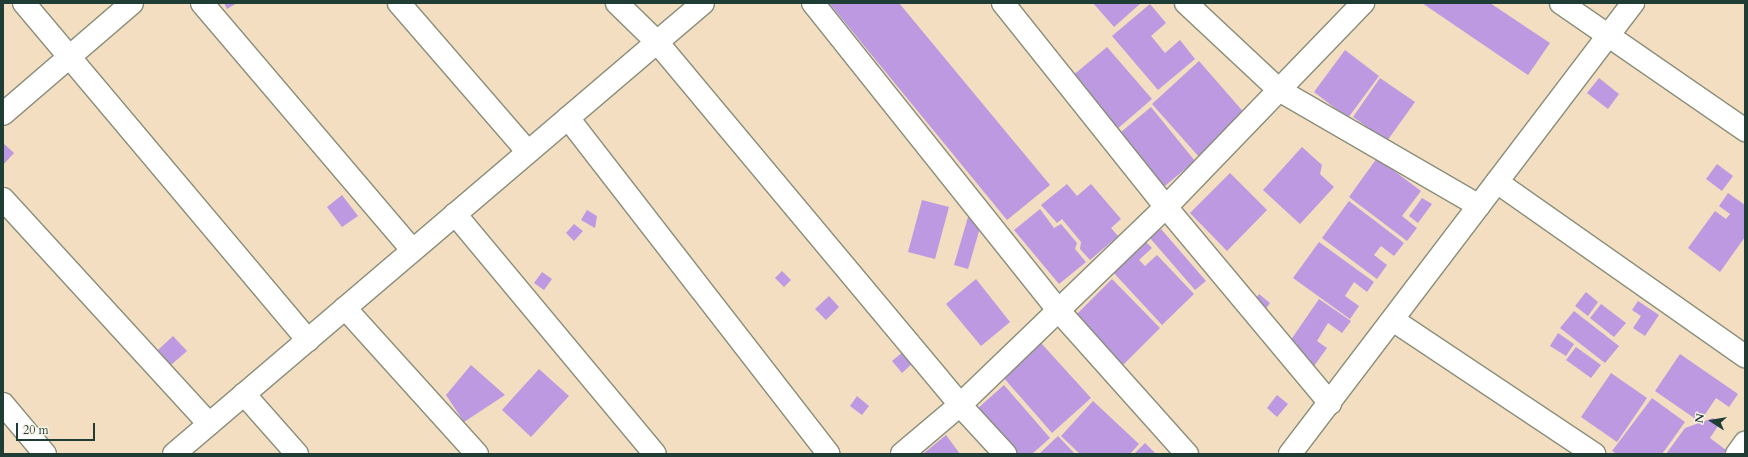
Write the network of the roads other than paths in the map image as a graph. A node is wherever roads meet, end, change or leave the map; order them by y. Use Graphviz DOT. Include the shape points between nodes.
graph roads {
  1 [pos="24,3"];
  2 [pos="132,3"];
  3 [pos="202,3"];
  4 [pos="399,3"];
  5 [pos="617,3"];
  6 [pos="703,3"];
  7 [pos="812,3"];
  8 [pos="1003,3"];
  9 [pos="1186,3"];
  10 [pos="1363,3"];
  11 [pos="1561,3"];
  12 [pos="1633,3"];
  13 [pos="1608,35"];
  14 [pos="657,42"];
  15 [pos="70,57"];
  16 [pos="1279,90"];
  17 [pos="3,114"];
  18 [pos="568,118"];
  19 [pos="1745,130"];
  20 [pos="528,152"];
  21 [pos="1497,182"];
  22 [pos="3,199"];
  23 [pos="1479,206"];
  24 [pos="1166,207"];
  25 [pos="455,214"];
  26 [pos="412,250"];
  27 [pos="345,308"];
  28 [pos="1059,311"];
  29 [pos="1393,320"];
  30 [pos="308,340"];
  31 [pos="1745,356"];
  32 [pos="244,394"];
  33 [pos="1330,403"];
  34 [pos="3,404"];
  35 [pos="960,405"];
  36 [pos="209,424"];
  37 [pos="1745,443"];
  38 [pos="1300,451"];
  39 [pos="45,454"];
  40 [pos="174,454"];
  41 [pos="297,454"];
  42 [pos="477,454"];
  43 [pos="655,454"];
  44 [pos="829,454"];
  45 [pos="902,454"];
  46 [pos="1005,454"];
  47 [pos="1187,454"];
  48 [pos="1594,454"];
  49 [pos="1737,454"];
  1 -- 15 [label="street"];
  2 -- 15 [label="street"];
  3 -- 26 [label="street"];
  4 -- 20 [label="street"];
  5 -- 14 [label="street"];
  6 -- 14 [label="street"];
  7 -- 28 [label="street"];
  8 -- 24 [label="street"];
  9 -- 16 [label="street"];
  10 -- 16 [label="street"];
  11 -- 13 [label="street"];
  12 -- 13 [label="street"];
  13 -- 19 [label="street"];
  13 -- 21 [label="street"];
  14 -- 18 [label="street"];
  14 -- 35 [label="street"];
  15 -- 17 [label="street"];
  15 -- 30 [label="street"];
  16 -- 23 [label="street"];
  16 -- 24 [label="street"];
  18 -- 20 [label="street"];
  18 -- 44 [label="street"];
  20 -- 25 [label="street"];
  21 -- 23 [label="street"];
  21 -- 31 [label="street"];
  22 -- 36 [label="street"];
  23 -- 29 [label="street"];
  24 -- 28 [label="street"];
  24 -- 33 [label="street"];
  25 -- 26 [label="street"];
  25 -- 43 [label="street"];
  26 -- 27 [label="street"];
  27 -- 30 [label="street"];
  27 -- 42 [label="street"];
  28 -- 35 [label="street"];
  28 -- 47 [label="street"];
  29 -- 33 [label="street"];
  29 -- 48 [label="street"];
  30 -- 32 [label="street"];
  32 -- 36 [label="street"];
  32 -- 41 [label="street"];
  33 -- 38 [label="street"];
  34 -- 39 [label="street"];
  35 -- 45 [label="street"];
  35 -- 46 [label="street"];
  36 -- 40 [label="street"];
  37 -- 49 [label="street"];
}
